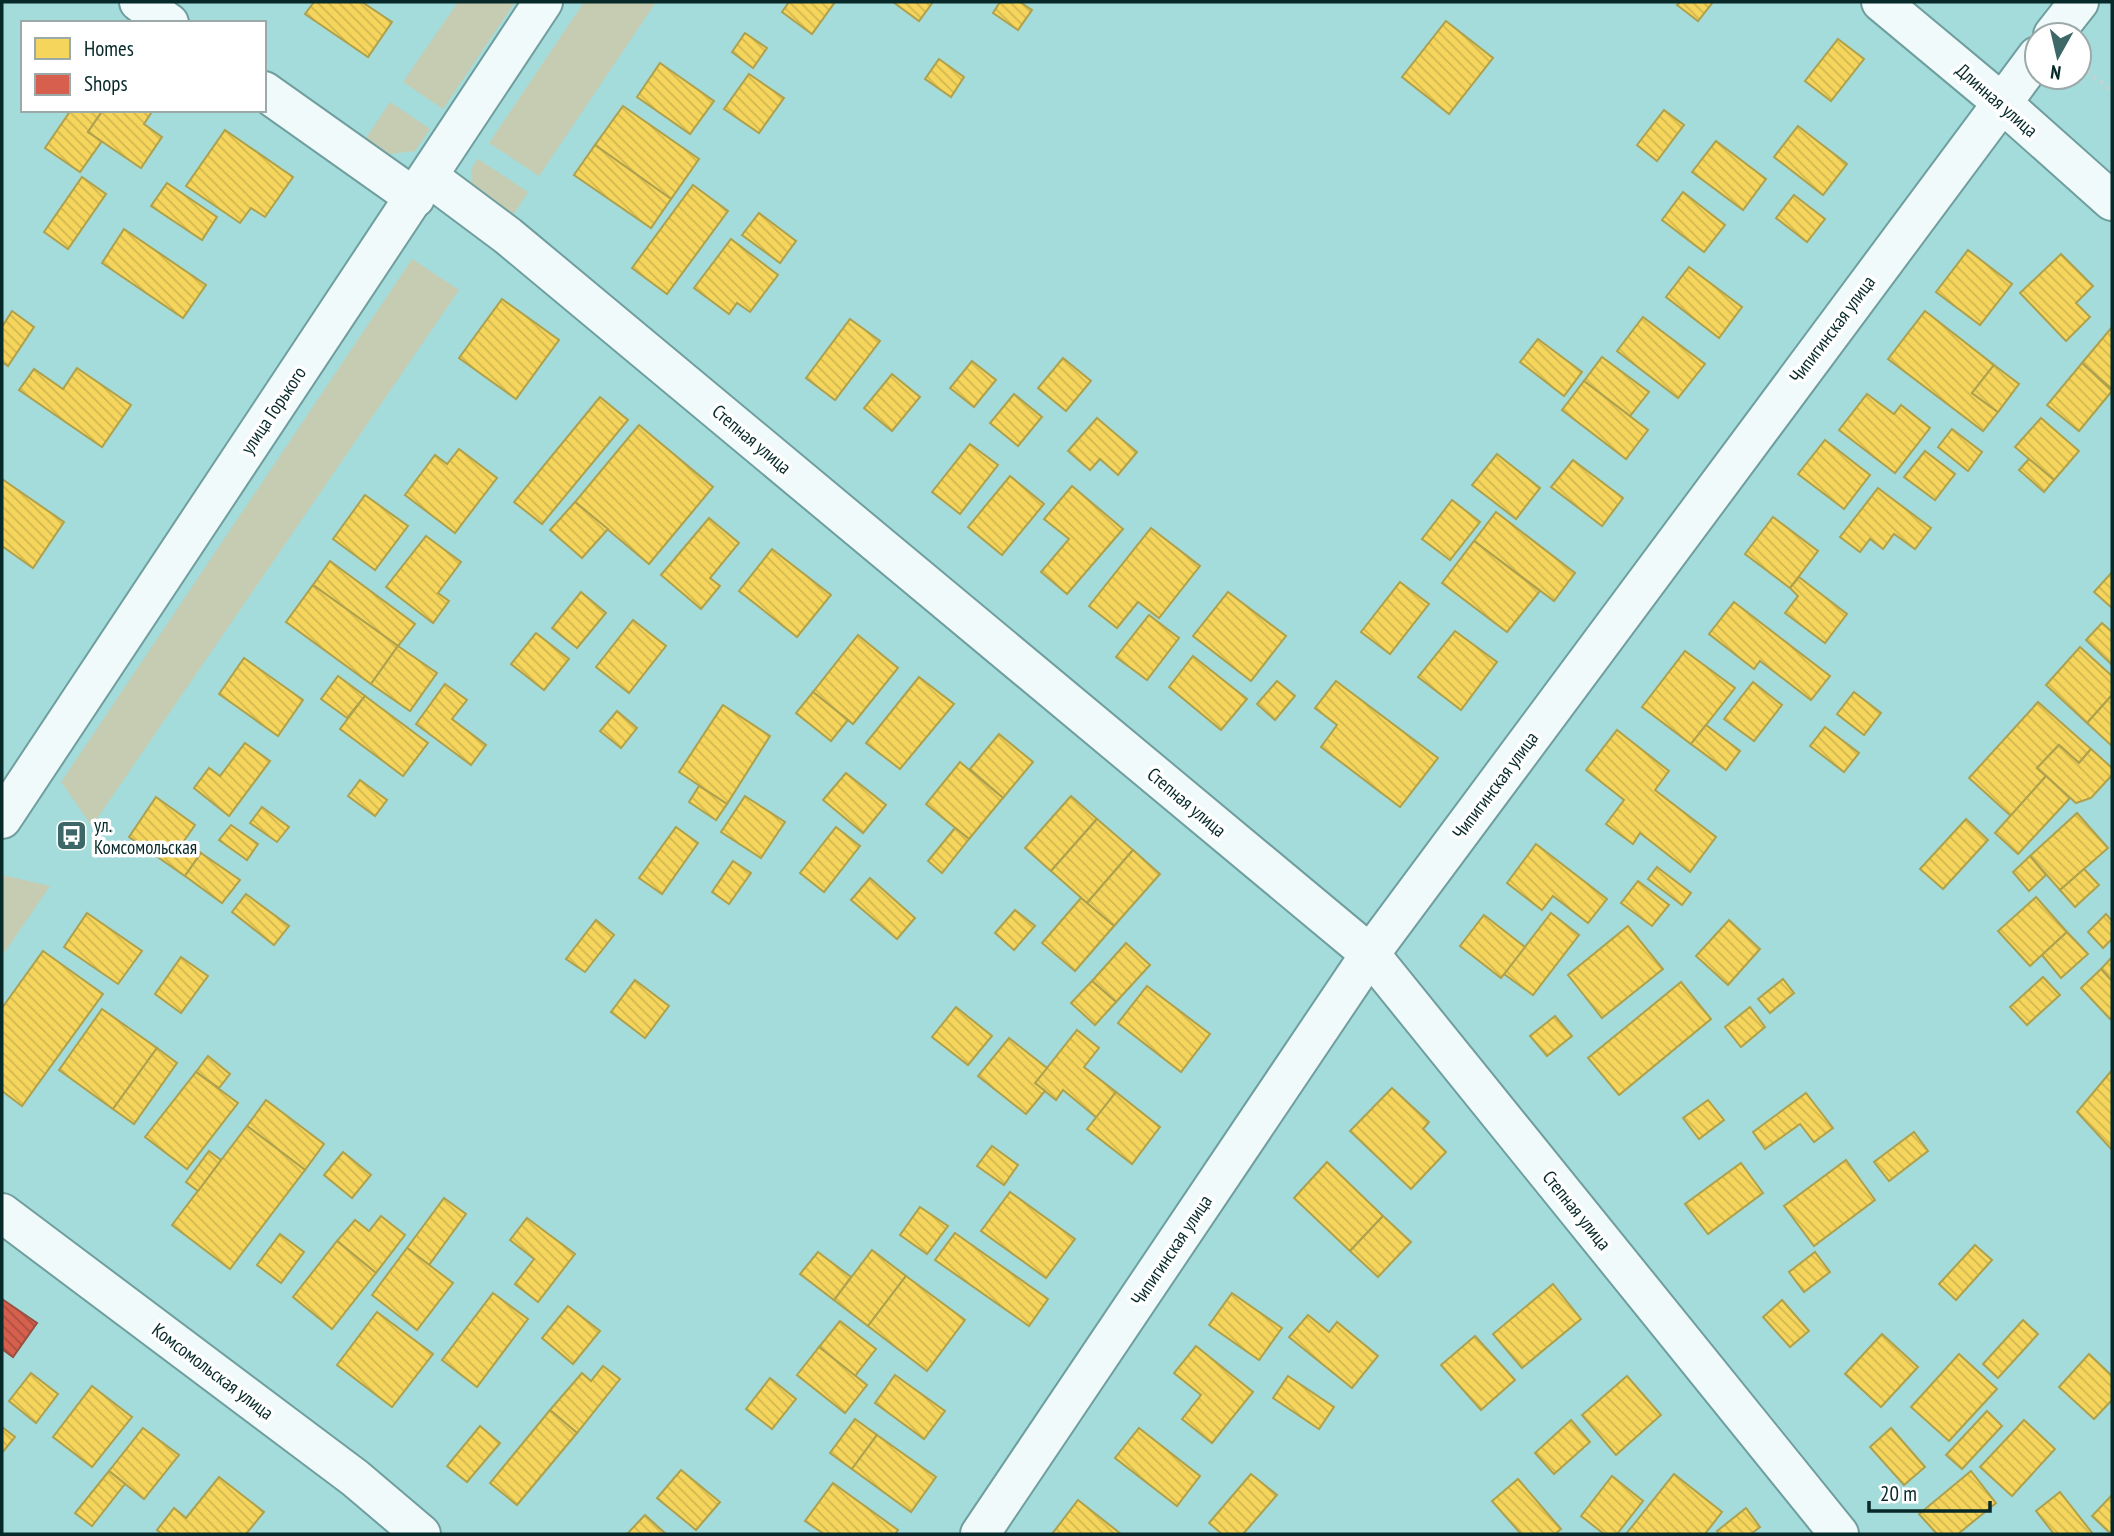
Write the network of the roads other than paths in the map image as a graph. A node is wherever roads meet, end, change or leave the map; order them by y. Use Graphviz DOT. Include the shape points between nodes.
graph roads {
  1 [pos="139,2"];
  2 [pos="543,2"];
  3 [pos="1881,2"];
  4 [pos="2079,2"];
  5 [pos="166,21"];
  6 [pos="2064,21"];
  7 [pos="2023,74"];
  8 [pos="266,92"];
  9 [pos="2001,102"];
  10 [pos="422,187"];
  11 [pos="2112,201"];
  12 [pos="2,819"];
  13 [pos="1370,954"];
  14 [pos="2,1213"];
  15 [pos="421,1534"];
  16 [pos="980,1534"];
  17 [pos="1839,1534"];
  1 -- 5 [label="street"];
  2 -- 10 [label="street, улица Горького"];
  3 -- 9 [label="street, Длинная улица"];
  4 -- 6 [label="street"];
  7 -- 9 [label="street, Чипигинская улица"];
  8 -- 10 [label="street, Степная улица"];
  9 -- 11 [label="street, Длинная улица"];
  9 -- 13 [label="street, Чипигинская улица"];
  10 -- 12 [label="street, улица Горького"];
  10 -- 13 [label="street, Степная улица" via="509,236"];
  13 -- 16 [label="street, Чипигинская улица"];
  13 -- 17 [label="street, Степная улица"];
  14 -- 15 [label="street, Комсомольская улица" via="355,1478"];
}
